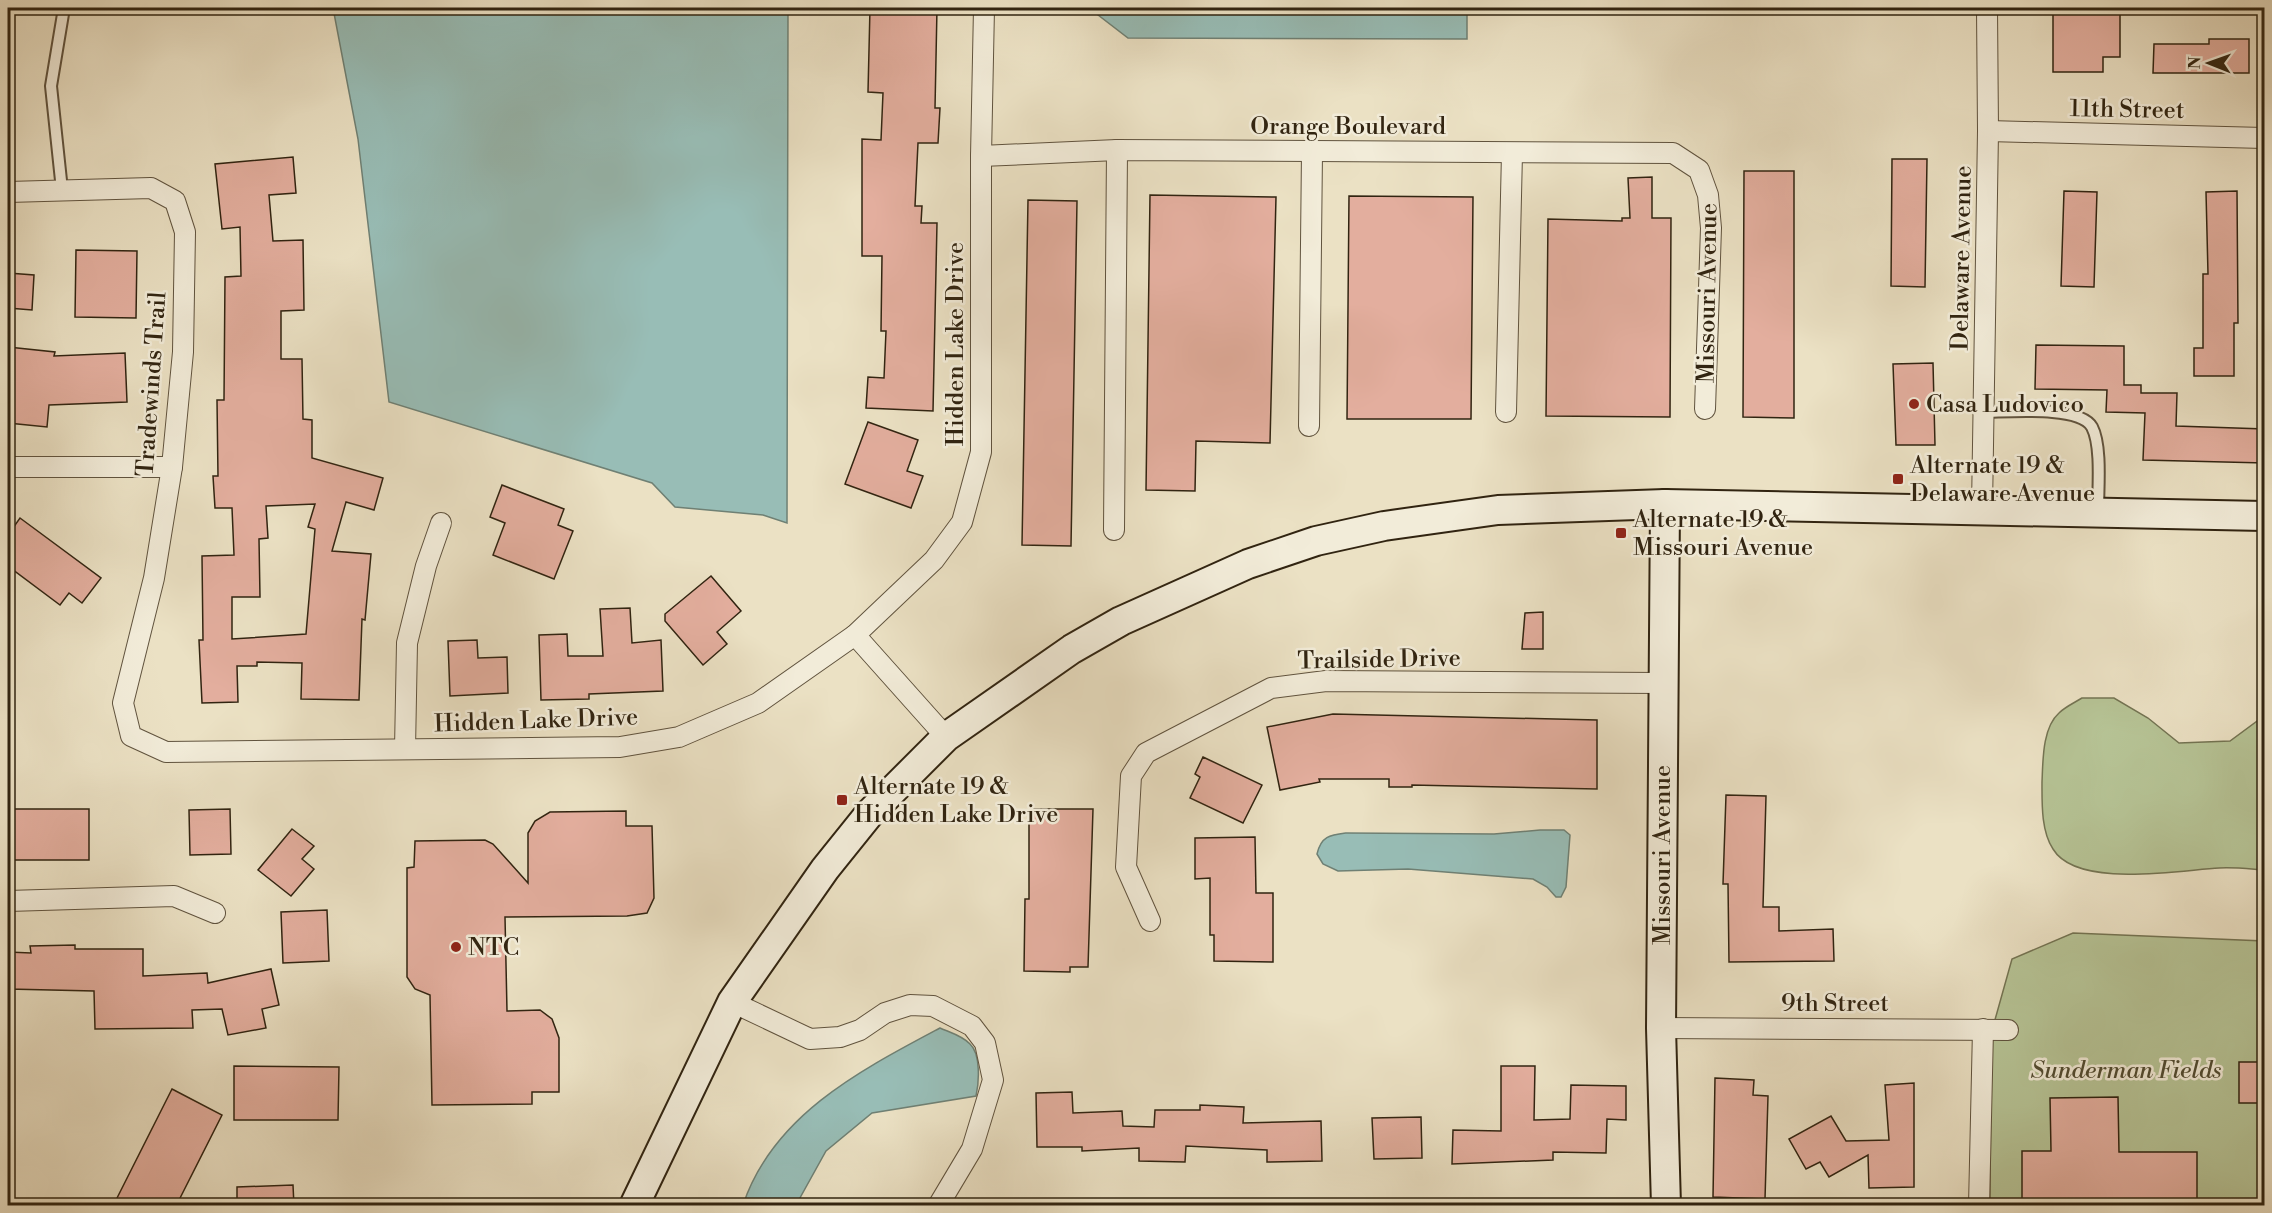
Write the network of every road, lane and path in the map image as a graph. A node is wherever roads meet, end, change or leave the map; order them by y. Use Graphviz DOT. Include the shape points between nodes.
graph roads {
  1 [pos="64,8"];
  2 [pos="984,8"];
  3 [pos="1987,8"];
  4 [pos="1988,131"];
  5 [pos="2265,138"];
  6 [pos="1117,150"];
  7 [pos="1312,152"];
  8 [pos="1512,153"];
  9 [pos="981,156"];
  10 [pos="1705,178"];
  11 [pos="62,190"];
  12 [pos="8,192"];
  13 [pos="1706,409"];
  14 [pos="1506,412"];
  15 [pos="1984,412"];
  16 [pos="1309,426"];
  17 [pos="8,467"];
  18 [pos="172,467"];
  19 [pos="1665,504"];
  20 [pos="1982,508"];
  21 [pos="2098,511"];
  22 [pos="2265,516"];
  23 [pos="441,523"];
  24 [pos="1114,530"];
  25 [pos="855,635"];
  26 [pos="1663,683"];
  27 [pos="131,736"];
  28 [pos="946,737"];
  29 [pos="405,749"];
  30 [pos="8,901"];
  31 [pos="215,913"];
  32 [pos="1150,921"];
  33 [pos="732,1002"];
  34 [pos="1661,1028"];
  35 [pos="1983,1029"];
  36 [pos="2008,1030"];
  37 [pos="634,1206"];
  38 [pos="938,1206"];
  39 [pos="1666,1206"];
  40 [pos="1979,1206"];
  1 -- 11 [label="lane" via="51,86"];
  2 -- 9 [label="street, Hidden Lake Drive"];
  3 -- 4 [label="street, Delaware Avenue"];
  4 -- 5 [label="street, 11th Street"];
  4 -- 15 [label="street, Delaware Avenue"];
  6 -- 7 [label="street, Orange Boulevard"];
  6 -- 9 [label="street, Orange Boulevard"];
  6 -- 24 [label="street"];
  7 -- 8 [label="street, Orange Boulevard"];
  7 -- 16 [label="street"];
  8 -- 10 [label="street, Orange Boulevard" via="1673,153 1700,170"];
  8 -- 14 [label="street"];
  9 -- 25 [label="street, Hidden Lake Drive" via="981,452 962,522 934,560"];
  10 -- 13 [label="street, Missouri Avenue" via="1711,228"];
  11 -- 12 [label="street, Tradewinds Trail"];
  11 -- 18 [label="street, Tradewinds Trail" via="151,188 175,201 184,232 184,275 183,352"];
  15 -- 20 [label="street, Delaware Avenue"];
  15 -- 21 [label="lane" via="2034,411 2084,418 2092,427 2096,443"];
  17 -- 18 [label="street"];
  18 -- 27 [label="street, Tradewinds Trail" via="154,578 123,703"];
  19 -- 20 [label="main road"];
  19 -- 26 [label="main road, Missouri Avenue"];
  19 -- 28 [label="main road" via="1498,510 1384,526 1316,541 1248,564 1121,621 1072,649"];
  20 -- 21 [label="main road"];
  21 -- 22 [label="main road"];
  23 -- 29 [label="street" via="426,566 408,643"];
  25 -- 28 [label="street"];
  25 -- 29 [label="street, Hidden Lake Drive" via="758,704 679,736 620,747"];
  26 -- 32 [label="street, Trailside Drive" via="1326,681 1271,688 1146,753 1131,776 1126,867"];
  26 -- 34 [label="main road, Missouri Avenue"];
  27 -- 29 [label="street, Hidden Lake Drive" via="166,752"];
  28 -- 33 [label="main road" via="864,821 825,869"];
  30 -- 31 [label="street" via="174,896"];
  33 -- 37 [label="main road"];
  33 -- 38 [label="street" via="810,1039 840,1037 860,1030 885,1013 910,1005 933,1006 972,1026 985,1043 993,1080 972,1149"];
  34 -- 35 [label="street, 9th Street"];
  34 -- 39 [label="main road, Missouri Avenue"];
  35 -- 36 [label="street, 9th Street"];
  35 -- 40 [label="street"];
}
